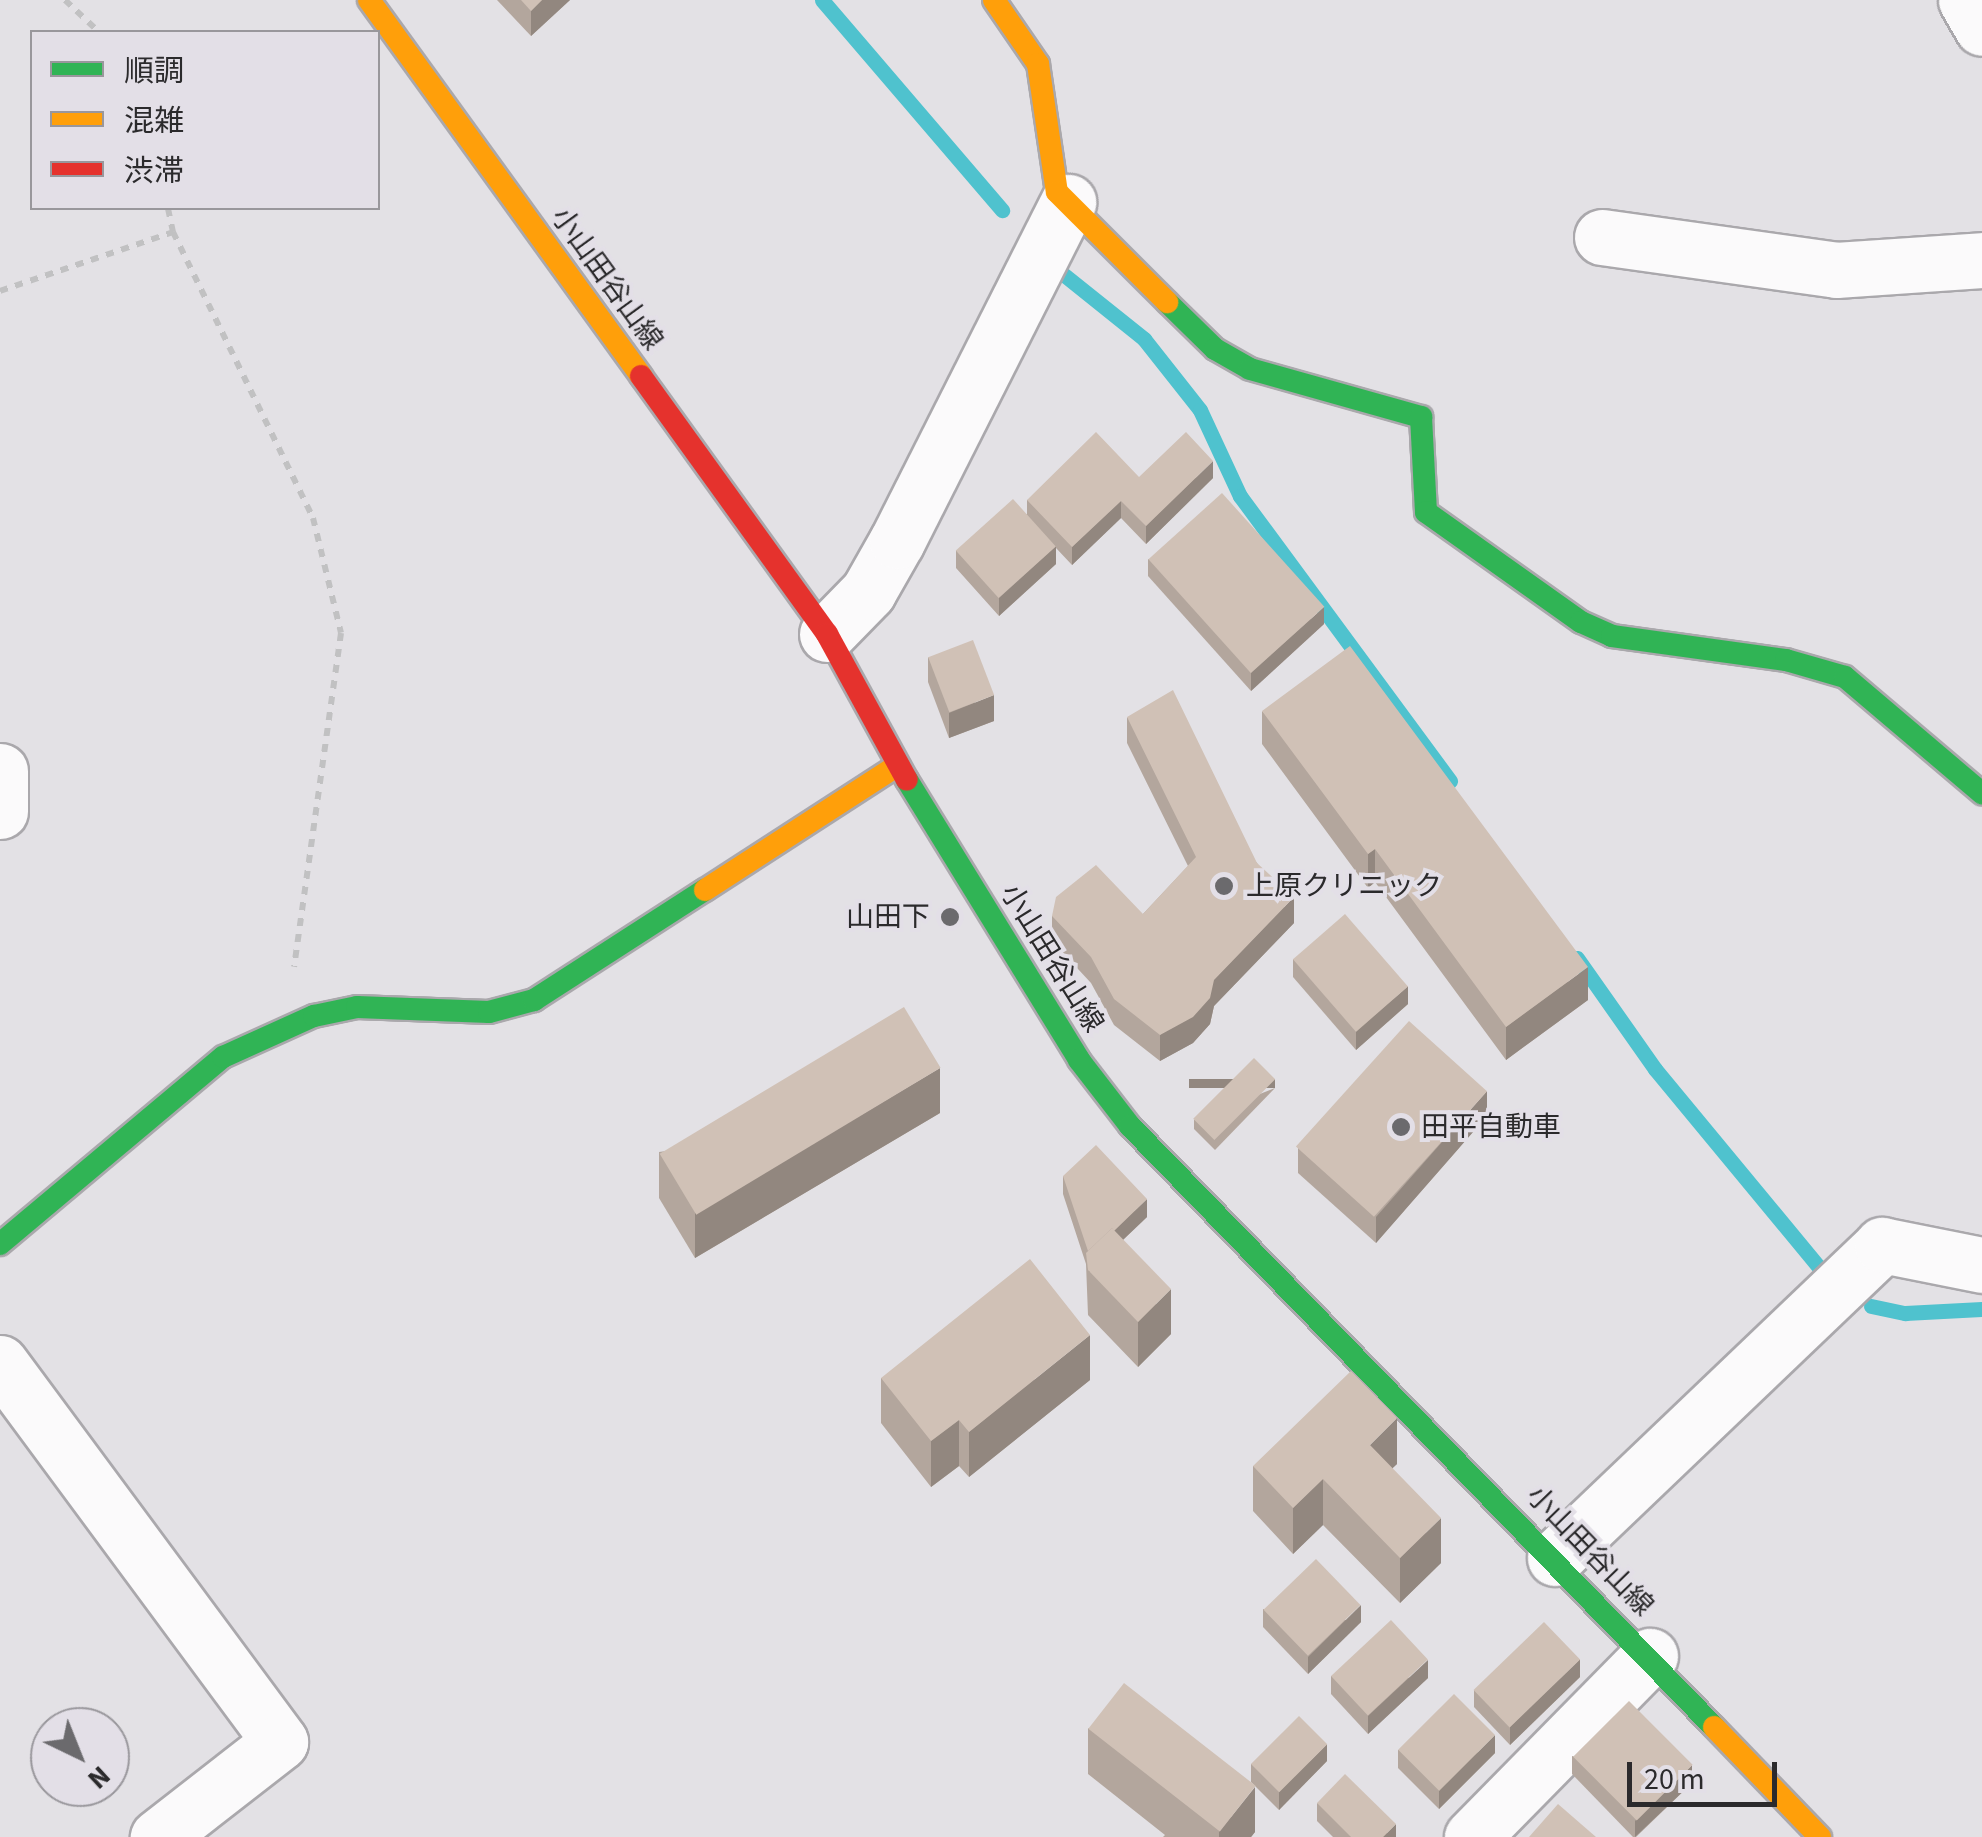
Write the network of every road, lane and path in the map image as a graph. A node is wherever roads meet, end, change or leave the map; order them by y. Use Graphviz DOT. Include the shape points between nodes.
graph roads {
  1 [pos="64,0"];
  2 [pos="369,0"];
  3 [pos="994,0"];
  4 [pos="1966,0"];
  5 [pos="1982,28"];
  6 [pos="98,30"];
  7 [pos="1068,202"];
  8 [pos="168,210"];
  9 [pos="173,232"];
  10 [pos="1602,237"];
  11 [pos="1982,260"];
  12 [pos="0,291"];
  13 [pos="827,634"];
  14 [pos="898,764"];
  15 [pos="0,771"];
  16 [pos="1982,793"];
  17 [pos="0,811"];
  18 [pos="295,1023"];
  19 [pos="0,1244"];
  20 [pos="1982,1265"];
  21 [pos="0,1362"];
  22 [pos="1555,1558"];
  23 [pos="1650,1656"];
  24 [pos="158,1837"];
  25 [pos="1472,1837"];
  26 [pos="1820,1837"];
  1 -- 6 [label="path"];
  2 -- 13 [label="street, 小山田谷山線"];
  3 -- 7 [label="street" via="1038,64 1056,192"];
  4 -- 5 [label="street"];
  7 -- 13 [label="street" via="868,592"];
  7 -- 16 [label="street" via="1215,349 1250,369 1420,417 1426,512 1582,622 1612,636 1786,660 1845,676"];
  8 -- 9 [label="path"];
  9 -- 12 [label="path"];
  9 -- 18 [label="path" via="313,518 341,632 293,940"];
  10 -- 11 [label="street" via="1836,270"];
  13 -- 14 [label="street, 小山田谷山線"];
  14 -- 18 [label="street" via="534,1000 489,1012 357,1007"];
  14 -- 22 [label="street, 小山田谷山線" via="1079,1060 1130,1126"];
  15 -- 17 [label="street"];
  18 -- 19 [label="street" via="223,1057"];
  20 -- 22 [label="street" via="1882,1244"];
  21 -- 24 [label="street" via="280,1742"];
  22 -- 23 [label="street, 小山田谷山線"];
  23 -- 25 [label="street"];
  23 -- 26 [label="street, 小山田谷山線"];
}
